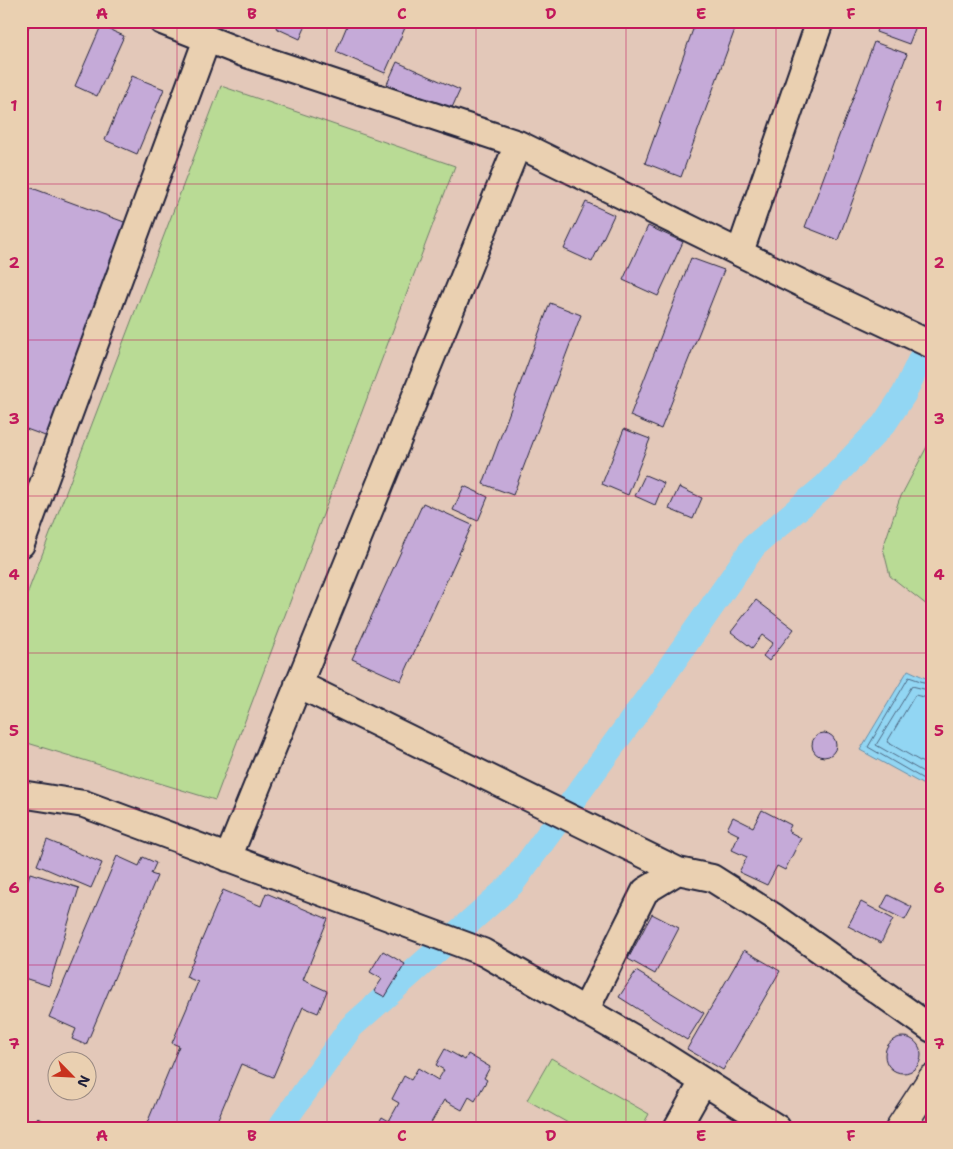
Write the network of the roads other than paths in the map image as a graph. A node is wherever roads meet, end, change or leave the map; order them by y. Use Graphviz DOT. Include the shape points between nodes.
graph roads {
  1 [pos="162,21"];
  2 [pos="820,21"];
  3 [pos="208,39"];
  4 [pos="518,144"];
  5 [pos="740,252"];
  6 [pos="932,345"];
  7 [pos="21,544"];
  8 [pos="298,684"];
  9 [pos="21,794"];
  10 [pos="228,858"];
  11 [pos="678,871"];
  12 [pos="585,1011"];
  13 [pos="932,1029"];
  14 [pos="932,1079"];
  15 [pos="703,1082"];
  16 [pos="677,1128"];
  17 [pos="777,1128"];
  18 [pos="900,1128"];
  1 -- 3 [label="street"];
  2 -- 5 [label="street"];
  3 -- 4 [label="street"];
  3 -- 7 [label="street"];
  4 -- 5 [label="street"];
  4 -- 8 [label="street"];
  5 -- 6 [label="street"];
  8 -- 10 [label="street"];
  8 -- 11 [label="street"];
  9 -- 10 [label="street" via="84,804"];
  10 -- 12 [label="street" via="483,952"];
  11 -- 12 [label="street" via="645,891"];
  11 -- 13 [label="street" via="712,878 774,917"];
  12 -- 15 [label="street"];
  14 -- 18 [label="street"];
  15 -- 16 [label="street"];
  15 -- 17 [label="street"];
}
